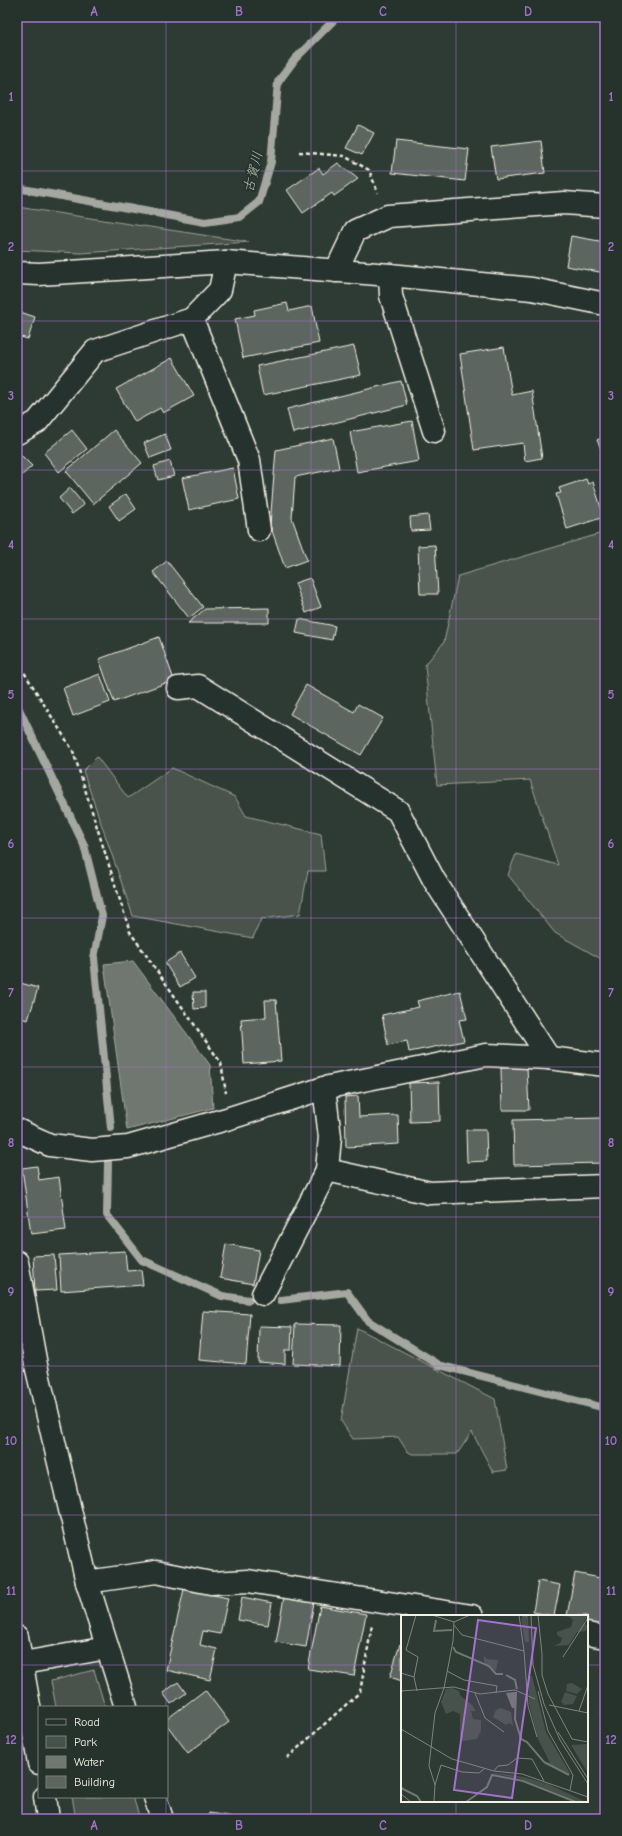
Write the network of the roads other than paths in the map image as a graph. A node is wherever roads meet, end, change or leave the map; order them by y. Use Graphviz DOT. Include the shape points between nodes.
graph roads {
  1 [pos="605,206"];
  2 [pos="226,262"];
  3 [pos="336,271"];
  4 [pos="17,273"];
  5 [pos="390,275"];
  6 [pos="605,304"];
  7 [pos="192,319"];
  8 [pos="434,430"];
  9 [pos="17,434"];
  10 [pos="258,530"];
  11 [pos="178,688"];
  12 [pos="549,1058"];
  13 [pos="605,1065"];
  14 [pos="324,1088"];
  15 [pos="17,1130"];
  16 [pos="327,1170"];
  17 [pos="605,1186"];
  18 [pos="17,1262"];
  19 [pos="263,1294"];
  20 [pos="87,1582"];
  21 [pos="466,1615"];
  22 [pos="588,1634"];
  23 [pos="17,1637"];
  24 [pos="605,1637"];
  25 [pos="107,1648"];
  26 [pos="23,1664"];
  27 [pos="126,1706"];
  28 [pos="38,1757"];
  29 [pos="44,1798"];
  30 [pos="155,1798"];
  31 [pos="48,1819"];
  32 [pos="162,1819"];
  1 -- 3 [label="main road" via="564,203 388,216 356,231"];
  2 -- 3 [label="main road"];
  2 -- 4 [label="main road" via="40,274"];
  2 -- 7 [label="main road" via="220,290"];
  3 -- 5 [label="main road"];
  5 -- 6 [label="main road" via="532,289"];
  5 -- 8 [label="main road" via="391,296"];
  7 -- 9 [label="main road" via="95,351 37,422"];
  7 -- 10 [label="main road" via="249,460"];
  11 -- 12 [label="main road" via="198,686 398,811 434,880"];
  12 -- 13 [label="main road"];
  12 -- 14 [label="main road" via="486,1055"];
  14 -- 15 [label="main road" via="128,1147 92,1150 50,1145"];
  14 -- 16 [label="main road" via="330,1137"];
  16 -- 17 [label="main road" via="430,1193"];
  16 -- 19 [label="main road"];
  18 -- 20 [label="main road" via="36,1365"];
  20 -- 21 [label="main road" via="156,1572 211,1583 248,1581"];
  20 -- 25 [label="main road"];
  22 -- 24 [label="main road"];
  23 -- 26 [label="main road"];
  25 -- 26 [label="main road"];
  25 -- 27 [label="main road"];
  26 -- 28 [label="main road"];
  29 -- 31 [label="main road"];
  30 -- 32 [label="main road"];
}
